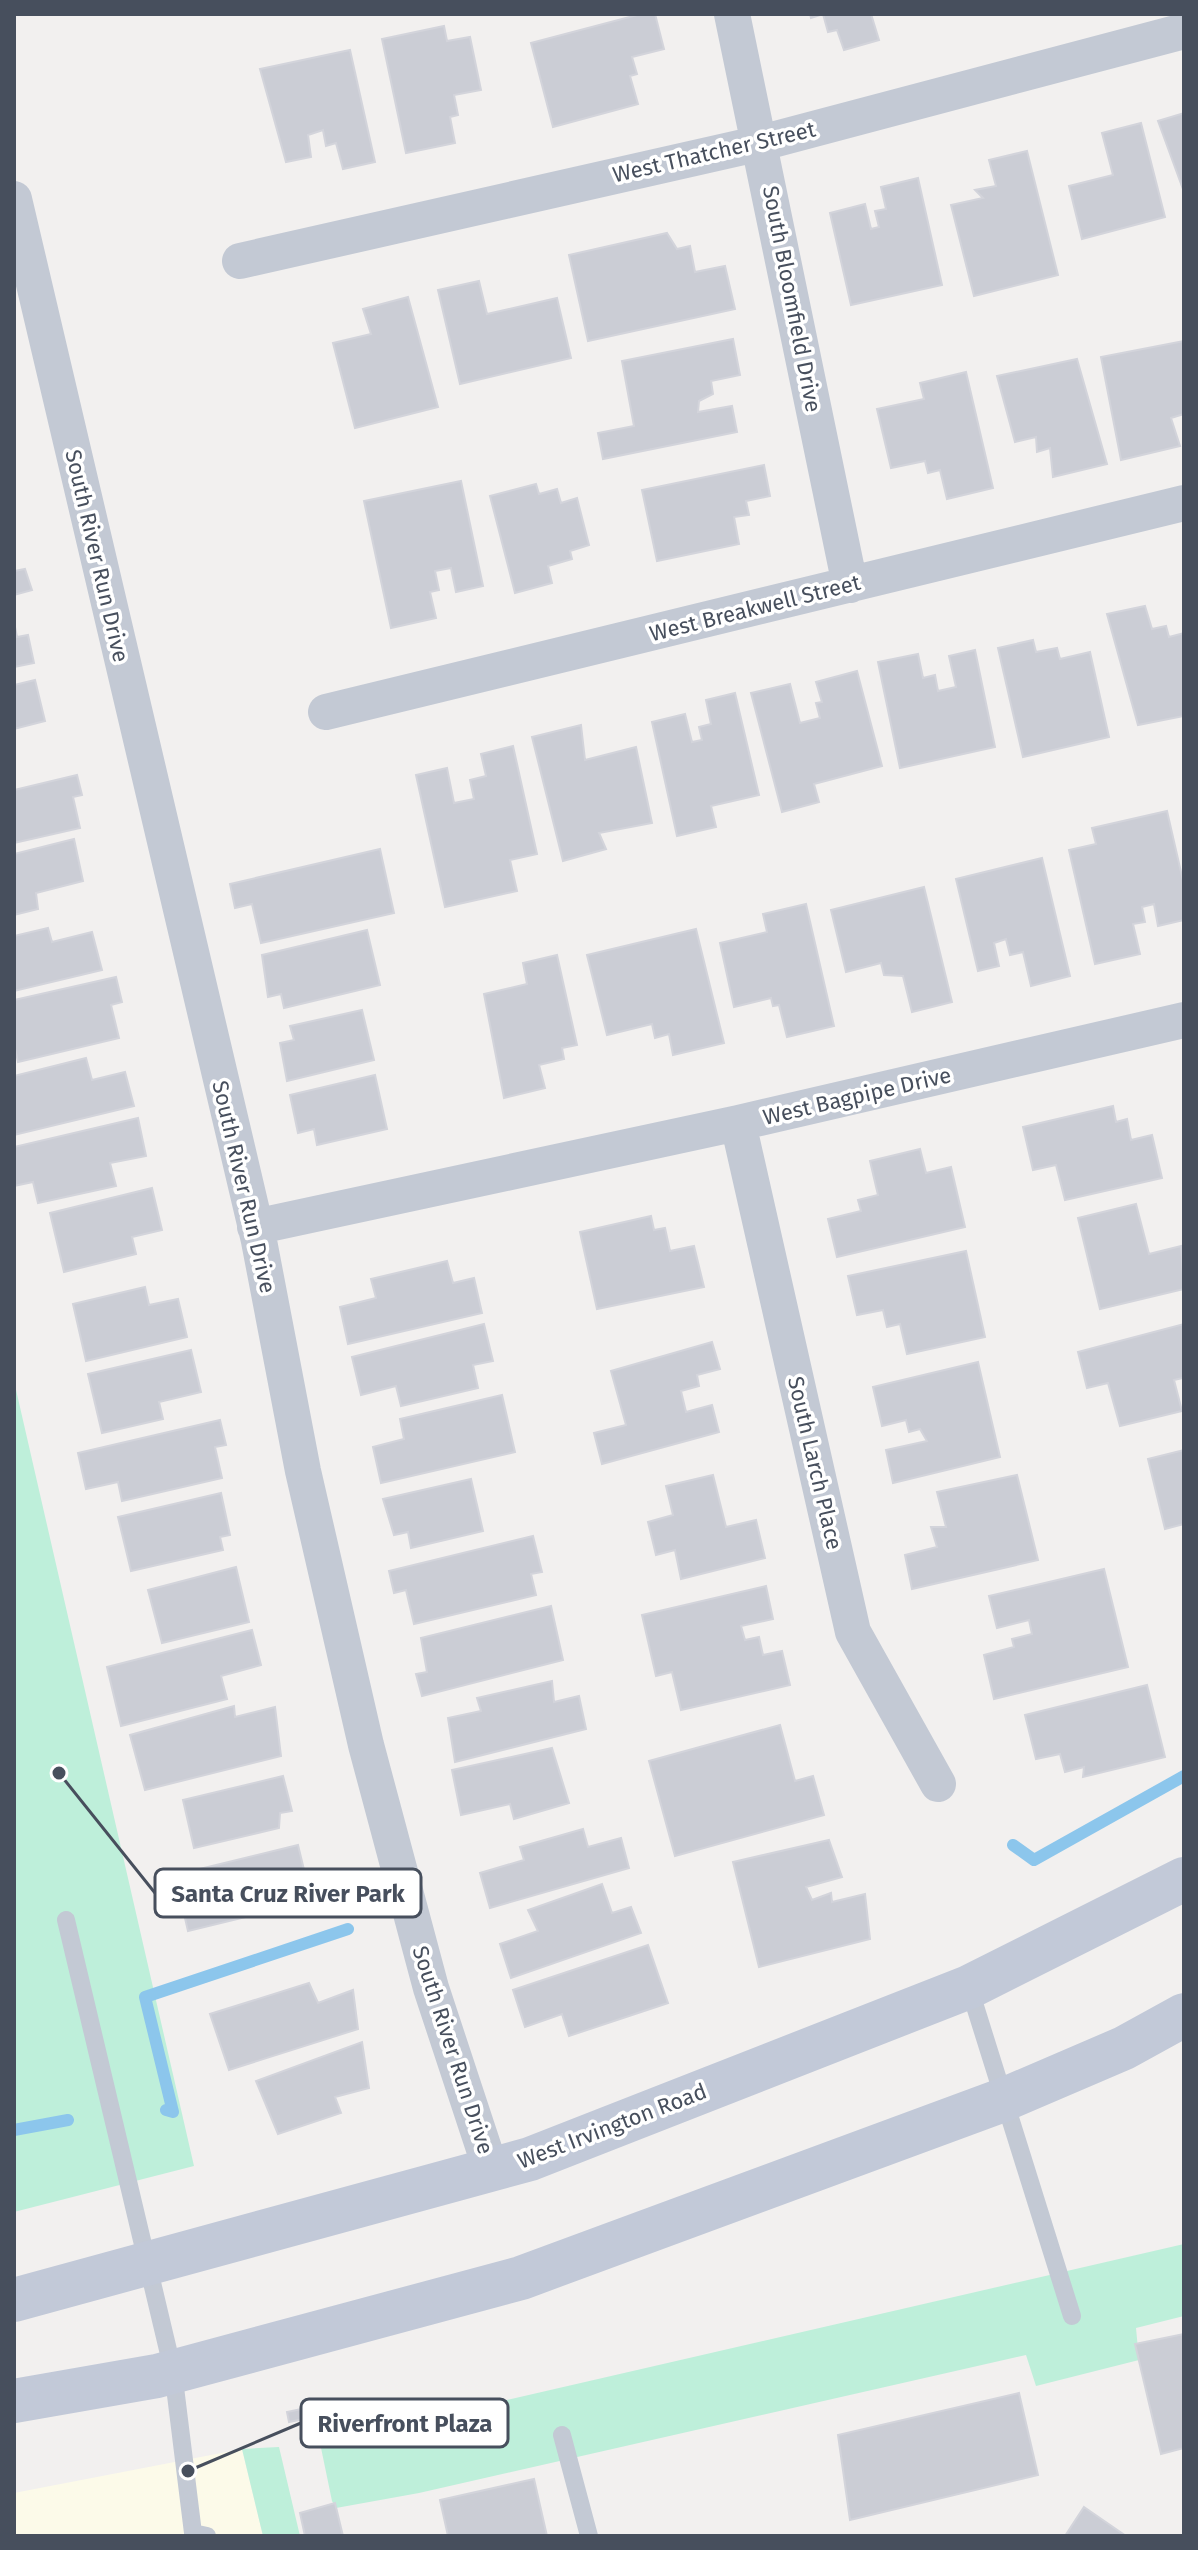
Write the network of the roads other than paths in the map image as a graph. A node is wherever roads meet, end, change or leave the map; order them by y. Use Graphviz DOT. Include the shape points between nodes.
graph roads {
  1 [pos="732,14"];
  2 [pos="1184,31"];
  3 [pos="761,143"];
  4 [pos="14,199"];
  5 [pos="240,261"];
  6 [pos="1184,503"];
  7 [pos="850,585"];
  8 [pos="326,712"];
  9 [pos="1184,1020"];
  10 [pos="738,1123"];
  11 [pos="255,1227"];
  12 [pos="938,1784"];
  13 [pos="1184,1879"];
  14 [pos="66,1920"];
  15 [pos="969,1987"];
  16 [pos="1184,2015"];
  17 [pos="1003,2100"];
  18 [pos="491,2170"];
  19 [pos="148,2264"];
  20 [pos="14,2300"];
  21 [pos="1072,2316"];
  22 [pos="173,2371"];
  23 [pos="14,2401"];
  24 [pos="562,2435"];
  25 [pos="207,2536"];
  26 [pos="589,2536"];
  1 -- 3 [label="street, South Bloomfield Drive"];
  2 -- 3 [label="street, West Thatcher Street"];
  3 -- 5 [label="street, West Thatcher Street"];
  3 -- 7 [label="street, South Bloomfield Drive"];
  4 -- 11 [label="street, South River Run Drive"];
  6 -- 7 [label="street, West Breakwell Street"];
  7 -- 8 [label="street, West Breakwell Street"];
  9 -- 10 [label="street, West Bagpipe Drive"];
  10 -- 11 [label="street, West Bagpipe Drive"];
  10 -- 12 [label="street, South Larch Place" via="853,1632"];
  11 -- 18 [label="street, South River Run Drive" via="303,1471 366,1745 431,1988"];
  13 -- 15 [label="main road, West Irvington Road"];
  14 -- 19 [label="lane"];
  15 -- 17 [label="lane"];
  15 -- 18 [label="main road, West Irvington Road" via="545,2154"];
  16 -- 17 [label="main road" via="1124,2048"];
  17 -- 21 [label="lane"];
  17 -- 22 [label="main road" via="521,2278"];
  18 -- 19 [label="main road, West Irvington Road"];
  19 -- 20 [label="main road, West Irvington Road"];
  19 -- 22 [label="lane"];
  22 -- 23 [label="main road"];
  22 -- 25 [label="lane" via="193,2533"];
  24 -- 26 [label="lane"];
}
